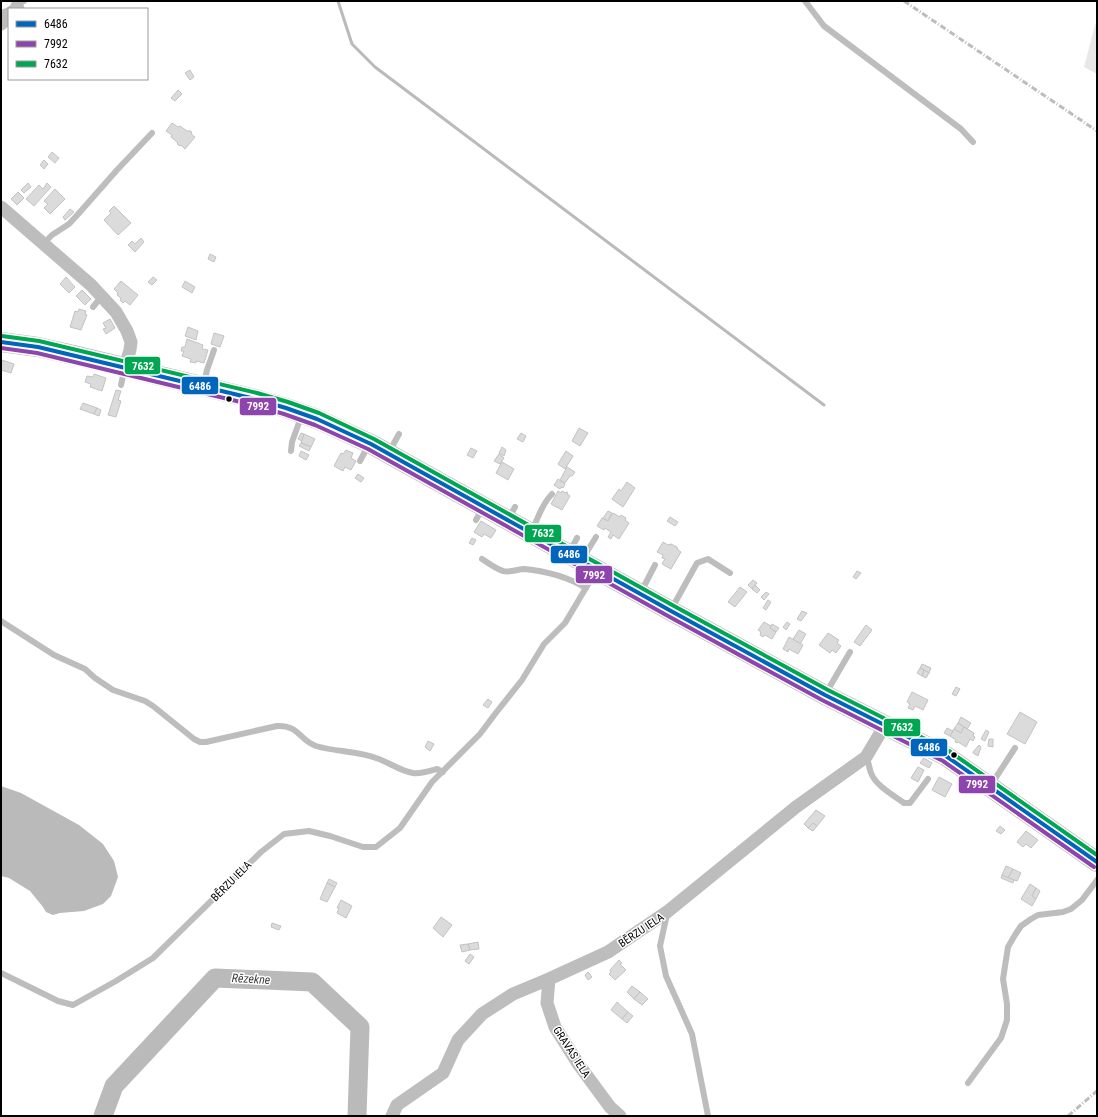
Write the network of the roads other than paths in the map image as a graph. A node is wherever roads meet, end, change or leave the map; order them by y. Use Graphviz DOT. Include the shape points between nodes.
graph roads {
  1 [pos="805,1"];
  2 [pos="152,133"];
  3 [pos="973,142"];
  4 [pos="1,208"];
  5 [pos="44,243"];
  6 [pos="102,296"];
  7 [pos="93,307"];
  8 [pos="1,342"];
  9 [pos="214,350"];
  10 [pos="123,376"];
  11 [pos="203,386"];
  12 [pos="303,414"];
  13 [pos="400,434"];
  14 [pos="370,443"];
  15 [pos="292,451"];
  16 [pos="388,454"];
  17 [pos="360,461"];
  18 [pos="552,494"];
  19 [pos="530,533"];
  20 [pos="596,536"];
  21 [pos="581,556"];
  22 [pos="482,559"];
  23 [pos="655,565"];
  24 [pos="730,573"];
  25 [pos="586,588"];
  26 [pos="639,594"];
  27 [pos="671,611"];
  28 [pos="1,621"];
  29 [pos="850,652"];
  30 [pos="825,695"];
  31 [pos="885,725"];
  32 [pos="1015,748"];
  33 [pos="866,757"];
  34 [pos="443,772"];
  35 [pos="928,779"];
  36 [pos="990,786"];
  37 [pos="1097,862"];
  38 [pos="1097,880"];
  39 [pos="667,912"];
  40 [pos="1,973"];
  41 [pos="549,979"];
  42 [pos="968,1083"];
  43 [pos="392,1116"];
  44 [pos="620,1116"];
  45 [pos="708,1116"];
  1 -- 3 [label="lane" via="824,26 961,130"];
  2 -- 5 [label="lane" via="80,212"];
  4 -- 5 [label="street"];
  5 -- 6 [label="street"];
  6 -- 7 [label="lane"];
  6 -- 10 [label="street" via="116,312 131,342"];
  8 -- 10 [label="main road" via="38,347"];
  9 -- 11 [label="lane"];
  10 -- 11 [label="main road"];
  11 -- 12 [label="main road"];
  12 -- 14 [label="main road"];
  12 -- 15 [label="lane" via="292,442"];
  13 -- 16 [label="lane"];
  14 -- 16 [label="main road"];
  14 -- 17 [label="lane"];
  16 -- 19 [label="main road" via="480,513 511,514"];
  18 -- 19 [label="lane" via="546,499"];
  19 -- 21 [label="main road"];
  20 -- 21 [label="lane"];
  21 -- 25 [label="lane"];
  21 -- 26 [label="main road"];
  22 -- 25 [label="lane" via="504,572 522,569 538,571 581,584"];
  23 -- 26 [label="lane"];
  24 -- 27 [label="lane" via="708,559 697,563"];
  25 -- 34 [label="lane" via="565,623 544,644 522,680 480,734"];
  26 -- 27 [label="main road"];
  27 -- 30 [label="main road" via="729,635"];
  28 -- 34 [label="lane" via="54,655 85,669 113,690 145,701 200,742 285,726 292,728 315,746 377,758 414,773 437,769"];
  29 -- 30 [label="lane"];
  30 -- 31 [label="main road"];
  31 -- 33 [label="street, BĒRZU IELA"];
  31 -- 36 [label="main road" via="946,756"];
  32 -- 36 [label="lane"];
  33 -- 35 [label="lane" via="876,781 904,803 910,803"];
  33 -- 39 [label="street, BĒRZU IELA" via="796,807"];
  34 -- 40 [label="lane, BĒRZU IELA" via="432,782 400,828 376,847 363,847 309,831 284,834 261,852 153,958 73,1005 58,1001"];
  36 -- 37 [label="main road"];
  38 -- 42 [label="lane" via="1082,900 1071,909 1038,916 1021,926 1008,947 1003,979 1008,1020 1001,1038"];
  39 -- 41 [label="street, BĒRZU IELA" via="608,952"];
  39 -- 45 [label="lane" via="660,946 666,976 692,1034"];
  41 -- 43 [label="street, BĒRZU IELA" via="513,994 482,1014 458,1040 443,1073 397,1105"];
  41 -- 44 [label="street, GRAVAS IELA" via="547,1004 554,1027 583,1071 610,1107"];
}
